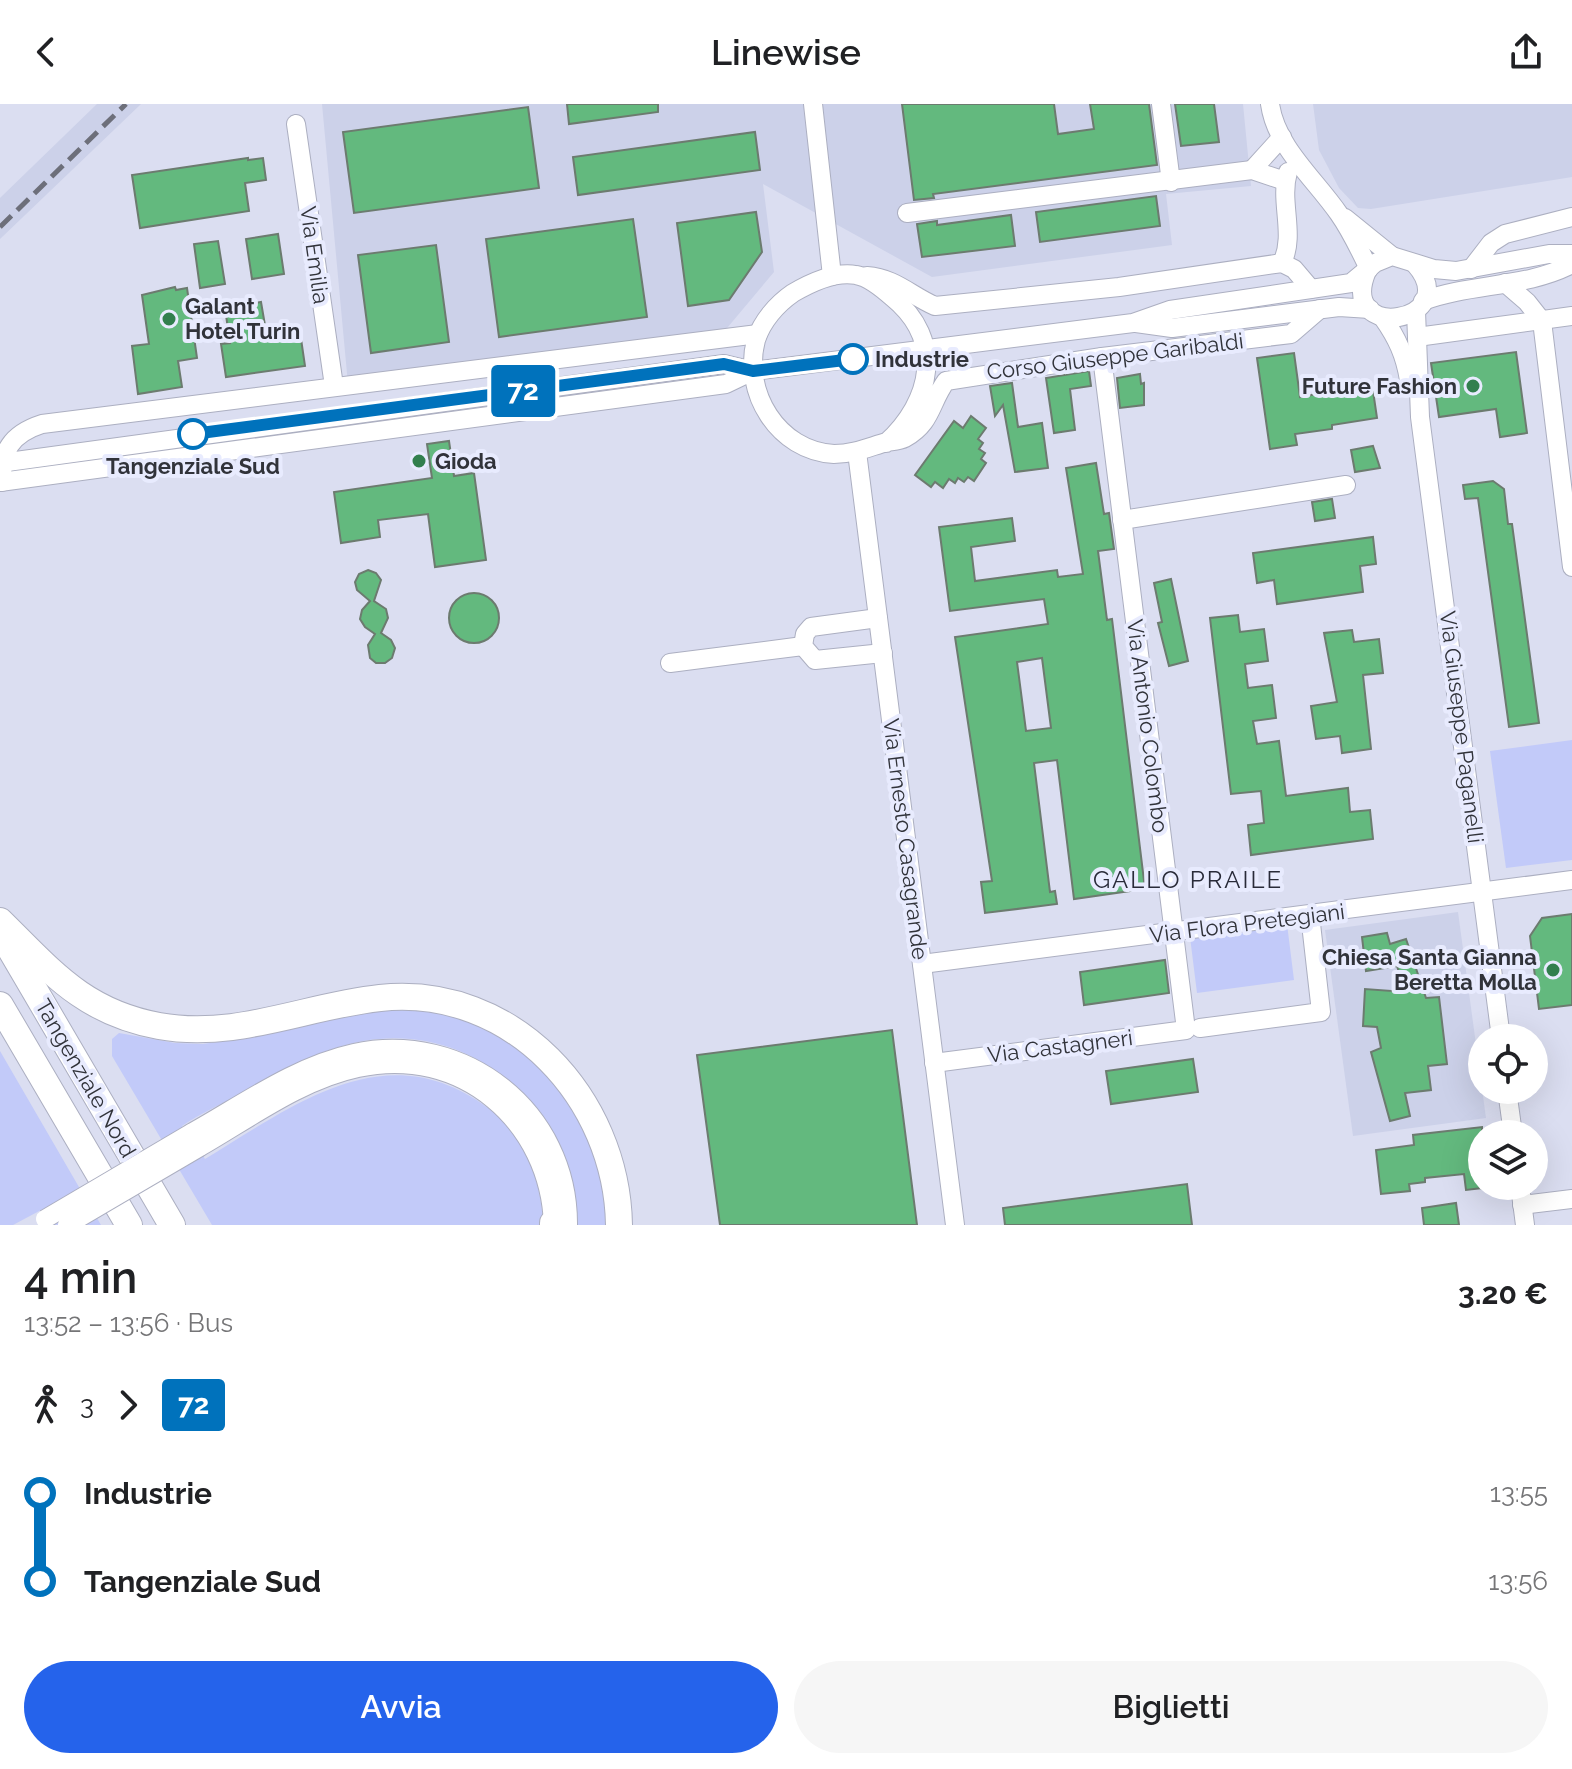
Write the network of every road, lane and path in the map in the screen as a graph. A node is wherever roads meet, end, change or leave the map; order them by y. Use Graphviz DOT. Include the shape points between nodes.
graph roads {
  1 [pos="813,104"];
  2 [pos="1161,104"];
  3 [pos="1270,104"];
  4 [pos="296,124"];
  5 [pos="1282,137"];
  6 [pos="1293,154"];
  7 [pos="1252,170"];
  8 [pos="1285,181"];
  9 [pos="1171,182"];
  10 [pos="907,213"];
  11 [pos="1340,214"];
  12 [pos="1572,217"];
  13 [pos="1572,254"];
  14 [pos="1392,256"];
  15 [pos="1282,263"];
  16 [pos="1415,264"];
  17 [pos="1572,264"];
  18 [pos="1471,269"];
  19 [pos="1368,270"];
  20 [pos="856,275"];
  21 [pos="832,276"];
  22 [pos="1505,283"];
  23 [pos="1311,289"];
  24 [pos="1420,306"];
  25 [pos="1320,309"];
  26 [pos="1376,313"];
  27 [pos="1572,316"];
  28 [pos="1542,321"];
  29 [pos="1133,323"];
  30 [pos="758,334"];
  31 [pos="1417,337"];
  32 [pos="926,351"];
  33 [pos="1102,357"];
  34 [pos="753,371"];
  35 [pos="334,386"];
  36 [pos="1420,417"];
  37 [pos="8,438"];
  38 [pos="886,443"];
  39 [pos="857,452"];
  40 [pos="1,462"];
  41 [pos="1,482"];
  42 [pos="1567,482"];
  43 [pos="1346,485"];
  44 [pos="1122,520"];
  45 [pos="1572,567"];
  46 [pos="878,618"];
  47 [pos="803,646"];
  48 [pos="883,653"];
  49 [pos="670,663"];
  50 [pos="1572,880"];
  51 [pos="1483,891"];
  52 [pos="1310,915"];
  53 [pos="0,921"];
  54 [pos="0,931"];
  55 [pos="1174,932"];
  56 [pos="922,964"];
  57 [pos="0,1005"];
  58 [pos="1499,1024"];
  59 [pos="1193,1029"];
  60 [pos="934,1063"];
  61 [pos="195,1140"];
  62 [pos="1572,1199"];
  63 [pos="1521,1200"];
  64 [pos="1522,1205"];
  65 [pos="40,1222"];
  66 [pos="67,1225"];
  67 [pos="129,1225"];
  68 [pos="172,1225"];
  69 [pos="557,1225"];
  70 [pos="619,1225"];
  71 [pos="955,1225"];
  72 [pos="1525,1225"];
  1 -- 21 [label="street"];
  2 -- 9 [label="street"];
  3 -- 5 [label="street"];
  4 -- 35 [label="street, Via Emilia"];
  5 -- 6 [label="street"];
  5 -- 7 [label="street"];
  6 -- 8 [label="street"];
  6 -- 11 [label="street"];
  7 -- 8 [label="street"];
  7 -- 9 [label="street"];
  8 -- 15 [label="street" via="1289,241"];
  9 -- 10 [label="street"];
  11 -- 14 [label="street"];
  11 -- 19 [label="street"];
  12 -- 18 [label="street" via="1505,234"];
  13 -- 18 [label="street"];
  14 -- 16 [label="street"];
  14 -- 19 [label="street, Corso Giuseppe Garibaldi"];
  15 -- 20 [label="street, Corso Giuseppe Garibaldi" via="954,306 935,306 896,281"];
  15 -- 23 [label="street"];
  16 -- 18 [label="street" via="1445,271"];
  16 -- 24 [label="street" via="1426,285"];
  17 -- 22 [label="street, Corso Giuseppe Garibaldi" via="1556,273"];
  19 -- 23 [label="street, Corso Giuseppe Garibaldi" via="1351,283"];
  19 -- 26 [label="street" via="1362,291"];
  20 -- 21 [label="street, Corso Giuseppe Garibaldi"];
  20 -- 32 [label="street, Corso Giuseppe Garibaldi" via="904,306"];
  21 -- 30 [label="street, Corso Giuseppe Garibaldi" via="783,300"];
  22 -- 24 [label="street, Corso Giuseppe Garibaldi" via="1464,288"];
  22 -- 28 [label="street"];
  23 -- 29 [label="street, Corso Giuseppe Garibaldi" via="1170,310"];
  24 -- 26 [label="street, Corso Giuseppe Garibaldi" via="1395,320"];
  24 -- 31 [label="street, Via Giuseppe Paganelli"];
  25 -- 26 [label="street, Corso Giuseppe Garibaldi" via="1348,306"];
  25 -- 29 [label="street, Corso Giuseppe Garibaldi" via="1172,328"];
  25 -- 33 [label="street, Corso Giuseppe Garibaldi" via="1291,334"];
  26 -- 36 [label="street, Via Giuseppe Paganelli" via="1406,359"];
  27 -- 28 [label="street"];
  28 -- 31 [label="street"];
  28 -- 42 [label="street"];
  29 -- 32 [label="street, Corso Giuseppe Garibaldi"];
  30 -- 34 [label="street, Corso Giuseppe Garibaldi"];
  30 -- 35 [label="street, Corso Giuseppe Garibaldi"];
  31 -- 36 [label="street, Via Giuseppe Paganelli"];
  32 -- 34 [label="street, Corso Giuseppe Garibaldi"];
  32 -- 38 [label="street, Corso Giuseppe Garibaldi" via="926,382 915,412"];
  33 -- 38 [label="street, Corso Giuseppe Garibaldi" via="946,381 928,419 902,440"];
  33 -- 44 [label="street, Via Antonio Colombo"];
  34 -- 39 [label="street, Corso Giuseppe Garibaldi" via="759,398 788,437 833,454"];
  34 -- 40 [label="street, Corso Giuseppe Garibaldi" via="724,364"];
  34 -- 41 [label="street, Corso Giuseppe Garibaldi" via="726,384"];
  35 -- 37 [label="street, Corso Giuseppe Garibaldi" via="42,424"];
  36 -- 51 [label="street, Via Giuseppe Paganelli"];
  37 -- 40 [label="street, Corso Giuseppe Garibaldi"];
  38 -- 39 [label="street, Corso Giuseppe Garibaldi"];
  39 -- 46 [label="street, Via Ernesto Casagrande"];
  40 -- 41 [label="street, Corso Giuseppe Garibaldi"];
  42 -- 45 [label="street"];
  43 -- 44 [label="street"];
  44 -- 55 [label="street, Via Antonio Colombo"];
  46 -- 47 [label="street" via="811,627"];
  46 -- 48 [label="street, Via Ernesto Casagrande"];
  47 -- 48 [label="street" via="815,660"];
  47 -- 49 [label="street"];
  48 -- 56 [label="street, Via Ernesto Casagrande"];
  50 -- 51 [label="street, Via Flora Pretegiani"];
  51 -- 52 [label="street, Via Flora Pretegiani"];
  51 -- 58 [label="street, Via Giuseppe Paganelli"];
  52 -- 55 [label="street, Via Flora Pretegiani"];
  52 -- 59 [label="street, Via Castagneri" via="1321,1012"];
  53 -- 70 [label="highway" via="83,999 159,1026 250,1026 398,997 454,1004 491,1018 542,1051 585,1102 611,1160"];
  54 -- 68 [label="highway, Tangenziale Nord"];
  55 -- 56 [label="street, Via Flora Pretegiani"];
  55 -- 59 [label="street, Via Antonio Colombo"];
  56 -- 60 [label="street, Via Ernesto Casagrande"];
  57 -- 67 [label="highway, Tangenziale Nord"];
  59 -- 60 [label="street, Via Castagneri"];
  60 -- 71 [label="street, Via Ernesto Casagrande"];
  61 -- 65 [label="street, bridge"];
  61 -- 66 [label="street, bridge"];
  61 -- 69 [label="street" via="295,1075 338,1057 373,1050 431,1052 491,1077 533,1117 565,1185"];
  62 -- 64 [label="street"];
  63 -- 64 [label="street"];
  64 -- 72 [label="street"];
}
